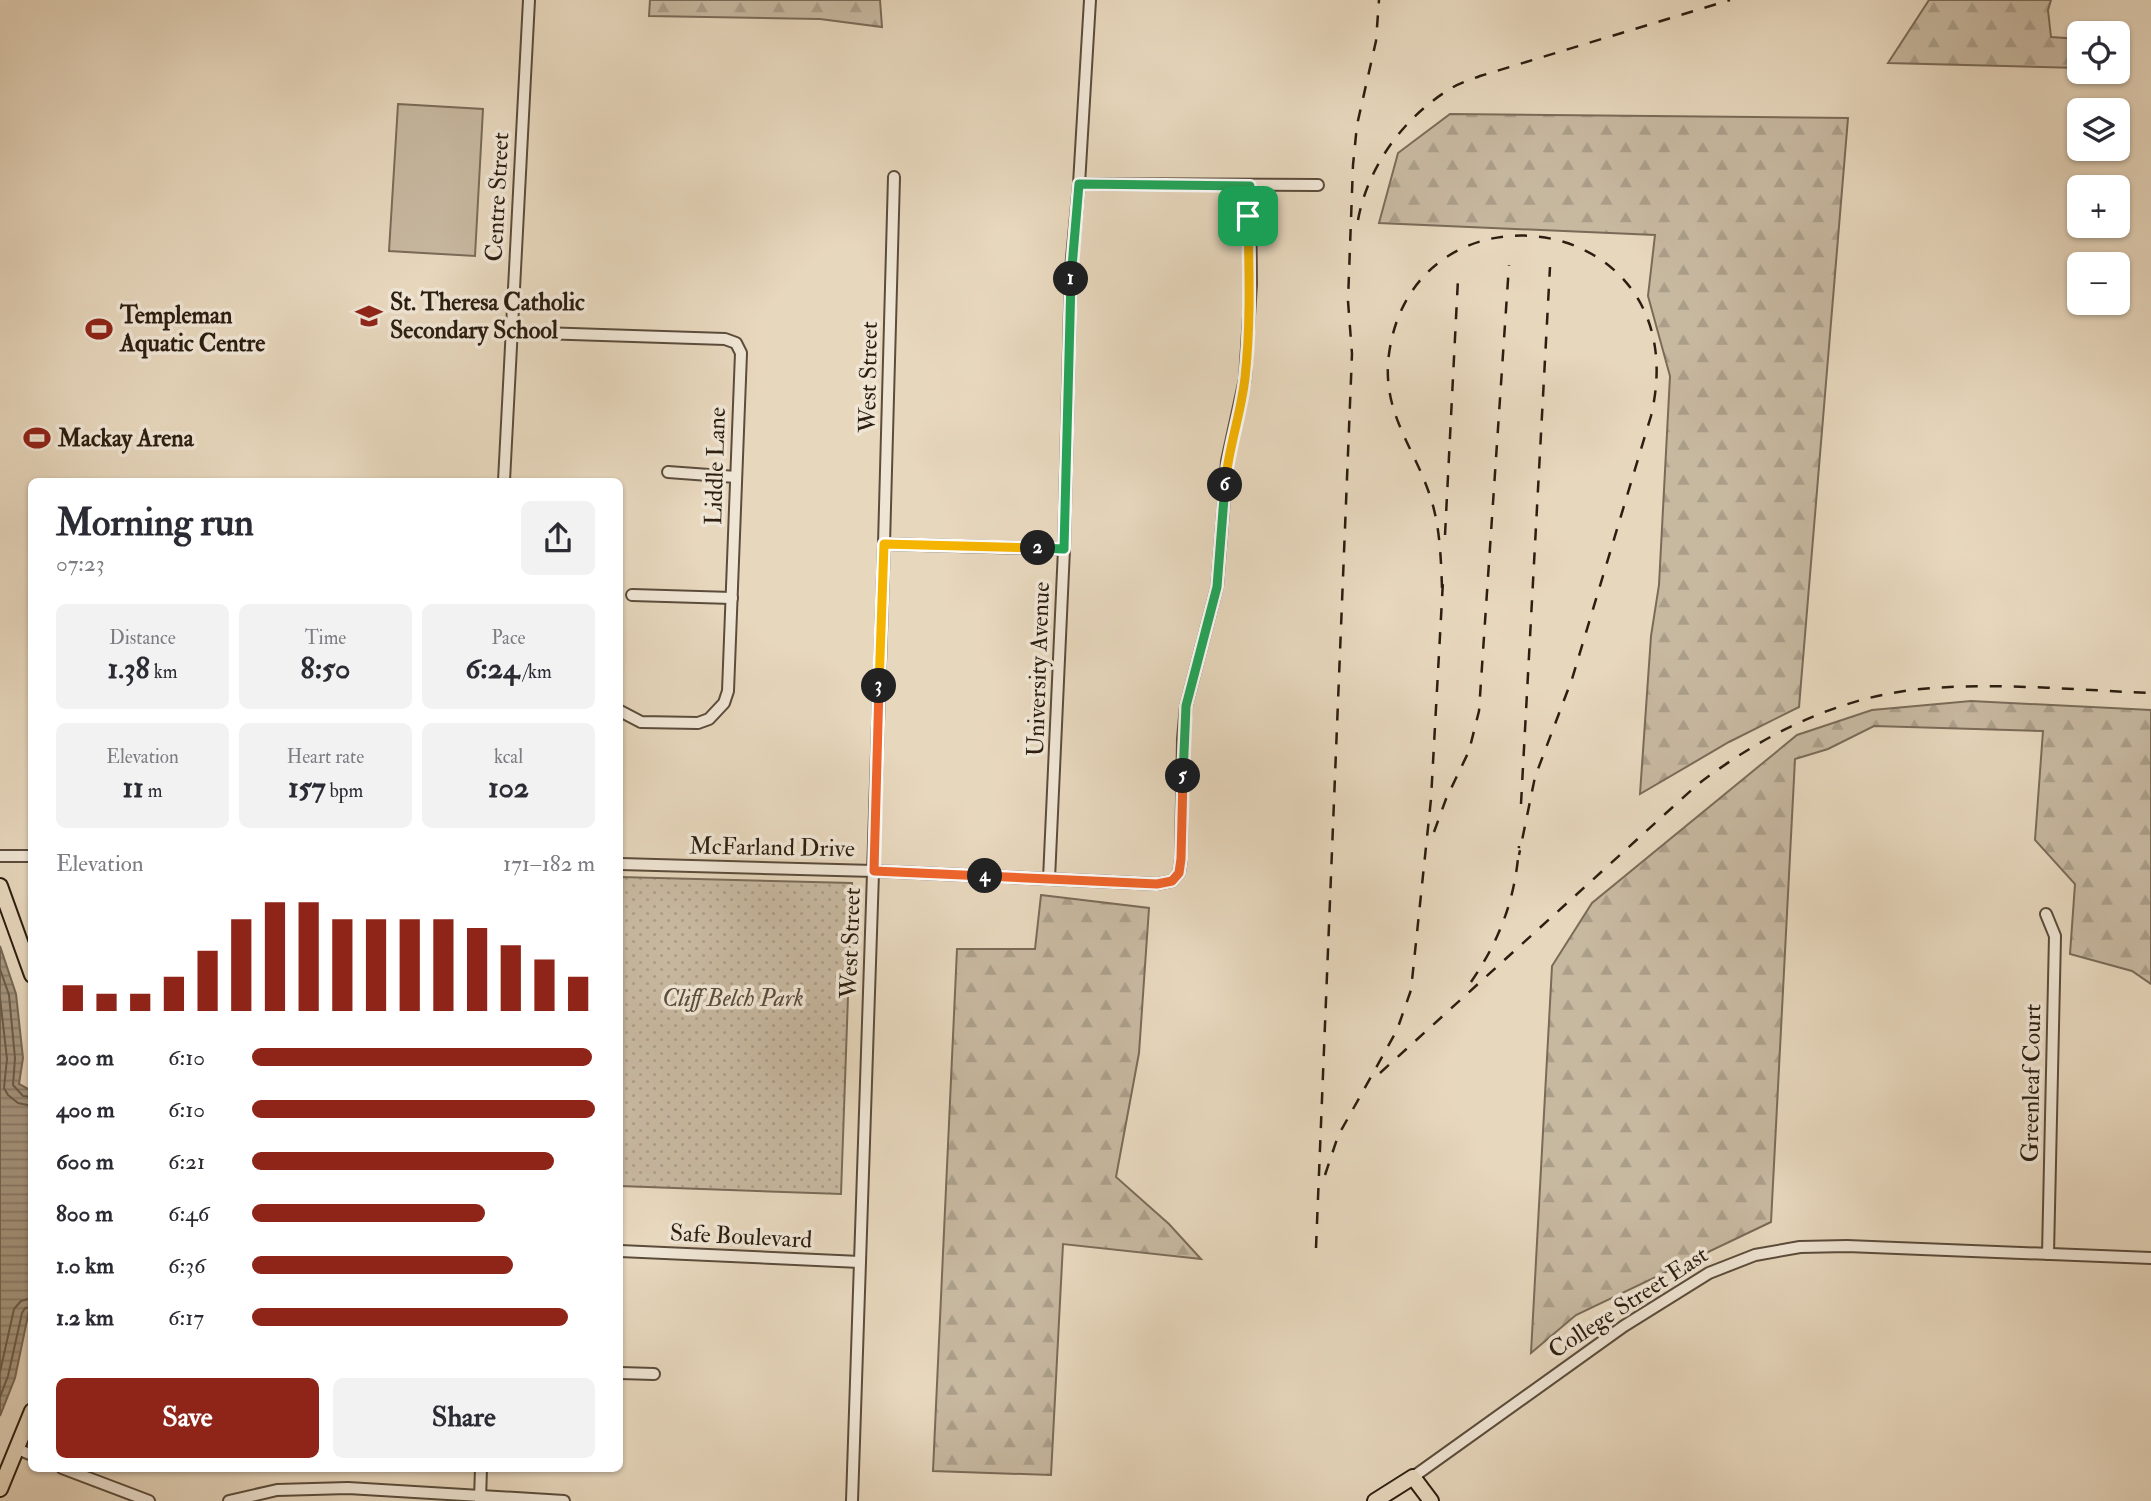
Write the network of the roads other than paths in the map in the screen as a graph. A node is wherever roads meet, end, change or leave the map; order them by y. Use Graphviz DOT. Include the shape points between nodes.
graph roads {
  1 [pos="529,0"];
  2 [pos="1090,0"];
  3 [pos="894,177"];
  4 [pos="1079,184"];
  5 [pos="1318,185"];
  6 [pos="1250,186"];
  7 [pos="510,332"];
  8 [pos="668,472"];
  9 [pos="736,477"];
  10 [pos="504,478"];
  11 [pos="884,544"];
  12 [pos="1064,549"];
  13 [pos="632,594"];
  14 [pos="732,598"];
  15 [pos="623,713"];
  16 [pos="0,856"];
  17 [pos="28,856"];
  18 [pos="623,864"];
  19 [pos="874,871"];
  20 [pos="1049,879"];
  21 [pos="0,886"];
  22 [pos="2046,914"];
  23 [pos="28,964"];
  24 [pos="623,1251"];
  25 [pos="2048,1254"];
  26 [pos="2151,1258"];
  27 [pos="860,1262"];
  28 [pos="623,1373"];
  29 [pos="654,1374"];
  30 [pos="28,1420"];
  31 [pos="15,1448"];
  32 [pos="28,1453"];
  33 [pos="73,1472"];
  34 [pos="481,1472"];
  35 [pos="1413,1477"];
  36 [pos="0,1489"];
  37 [pos="277,1495"];
  38 [pos="480,1498"];
  39 [pos="149,1501"];
  40 [pos="229,1501"];
  41 [pos="564,1501"];
  42 [pos="852,1501"];
  43 [pos="1376,1501"];
  44 [pos="1431,1501"];
  1 -- 7 [label="street, Centre Street"];
  2 -- 4 [label="street, University Avenue"];
  3 -- 11 [label="street, West Street"];
  4 -- 6 [label="street"];
  4 -- 12 [label="street, University Avenue" via="1071,269"];
  5 -- 6 [label="street"];
  6 -- 20 [label="street, McFarland Drive" via="1251,284 1245,379 1227,461 1217,587 1186,706 1179,873 1172,881 1157,884"];
  7 -- 9 [label="street, Liddle Lane" via="736,343 741,353"];
  7 -- 10 [label="street, Centre Street"];
  8 -- 9 [label="street"];
  9 -- 14 [label="street, Liddle Lane"];
  11 -- 12 [label="street"];
  11 -- 19 [label="street, West Street"];
  12 -- 20 [label="street, University Avenue"];
  13 -- 14 [label="street"];
  14 -- 15 [label="street, Liddle Lane" via="728,691 709,719 698,723 641,722"];
  16 -- 17 [label="street"];
  18 -- 19 [label="street, McFarland Drive"];
  19 -- 20 [label="street, McFarland Drive"];
  19 -- 27 [label="street, West Street"];
  21 -- 23 [label="main road"];
  22 -- 25 [label="street, Greenleaf Court" via="2055,936"];
  24 -- 27 [label="street, Safe Boulevard"];
  25 -- 26 [label="street, College Street East"];
  25 -- 35 [label="street, College Street East" via="1847,1246 1800,1247 1755,1255 1709,1273 1624,1326"];
  27 -- 42 [label="street, West Street"];
  28 -- 29 [label="street"];
  30 -- 31 [label="main road"];
  31 -- 32 [label="street"];
  31 -- 36 [label="main road"];
  33 -- 39 [label="street"];
  34 -- 38 [label="street"];
  35 -- 43 [label="main road, College Street East"];
  35 -- 44 [label="main road"];
  37 -- 38 [label="street" via="348,1488"];
  37 -- 40 [label="street"];
  38 -- 41 [label="street"];
}
